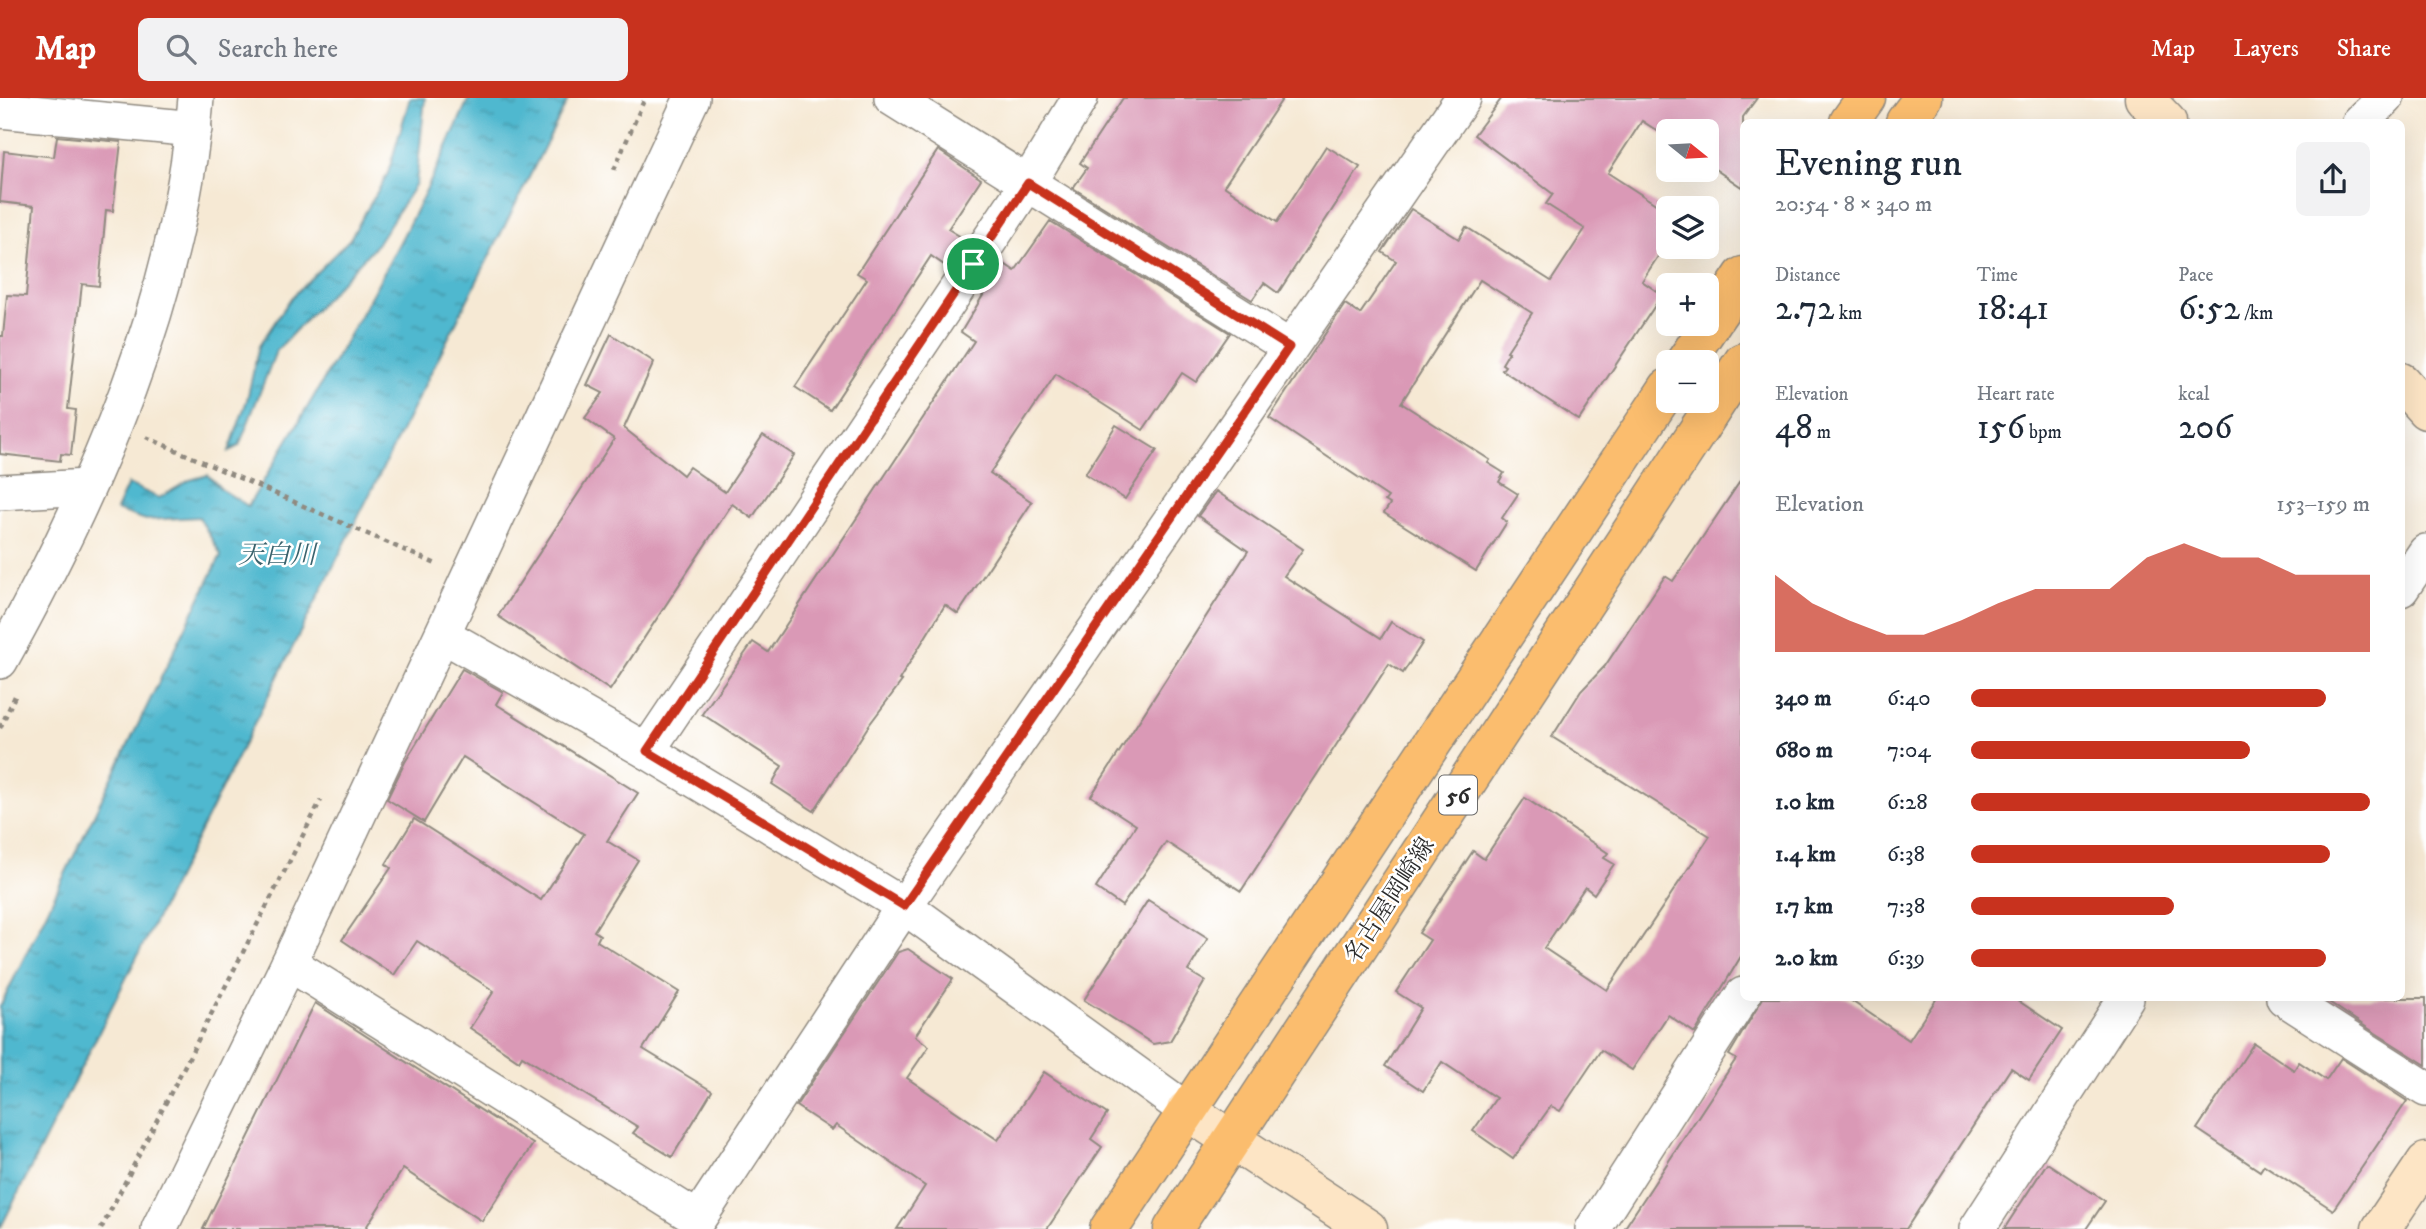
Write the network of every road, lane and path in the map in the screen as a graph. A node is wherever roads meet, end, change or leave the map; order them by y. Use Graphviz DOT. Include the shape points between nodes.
graph roads {
  1 [pos="645,98"];
  2 [pos="692,98"];
  3 [pos="892,98"];
  4 [pos="1080,98"];
  5 [pos="1463,98"];
  6 [pos="1866,98"];
  7 [pos="1923,98"];
  8 [pos="2144,98"];
  9 [pos="2386,98"];
  10 [pos="0,110"];
  11 [pos="195,113"];
  12 [pos="1851,119"];
  13 [pos="1907,119"];
  14 [pos="2164,119"];
  15 [pos="2363,119"];
  16 [pos="612,175"];
  17 [pos="1028,183"];
  18 [pos="1740,280"];
  19 [pos="1289,347"];
  20 [pos="1693,350"];
  21 [pos="1740,367"];
  22 [pos="2405,386"];
  23 [pos="1656,406"];
  24 [pos="2426,410"];
  25 [pos="145,437"];
  26 [pos="87,488"];
  27 [pos="0,492"];
  28 [pos="2426,552"];
  29 [pos="440,566"];
  30 [pos="2405,583"];
  31 [pos="443,635"];
  32 [pos="0,661"];
  33 [pos="647,751"];
  34 [pos="322,797"];
  35 [pos="904,906"];
  36 [pos="289,963"];
  37 [pos="1740,1000"];
  38 [pos="2124,1001"];
  39 [pos="2289,1001"];
  40 [pos="2426,1089"];
  41 [pos="1186,1110"];
  42 [pos="1230,1141"];
  43 [pos="2426,1162"];
  44 [pos="101,1229"];
  45 [pos="159,1229"];
  46 [pos="1110,1229"];
  47 [pos="1173,1229"];
  48 [pos="1368,1229"];
  49 [pos="1593,1229"];
  50 [pos="1976,1229"];
  51 [pos="2381,1229"];
  1 -- 16 [label="path"];
  2 -- 31 [label="street"];
  3 -- 17 [label="street"];
  4 -- 17 [label="street"];
  5 -- 19 [label="street"];
  6 -- 12 [label="main road"];
  7 -- 13 [label="main road"];
  8 -- 14 [label="street"];
  9 -- 15 [label="street"];
  10 -- 11 [label="street"];
  11 -- 26 [label="street" via="166,276 137,365"];
  17 -- 19 [label="street"];
  17 -- 33 [label="street"];
  18 -- 20 [label="main road"];
  19 -- 35 [label="street"];
  21 -- 42 [label="main road, 名古屋岡崎線 / 56"];
  22 -- 24 [label="street"];
  23 -- 41 [label="main road, 56"];
  25 -- 29 [label="path"];
  26 -- 27 [label="street"];
  26 -- 32 [label="street"];
  28 -- 30 [label="street"];
  31 -- 33 [label="street"];
  31 -- 36 [label="street"];
  33 -- 35 [label="street"];
  34 -- 44 [label="path"];
  35 -- 36 [label="street" via="698,1219"];
  35 -- 41 [label="street"];
  36 -- 45 [label="street"];
  37 -- 49 [label="street"];
  38 -- 50 [label="street"];
  39 -- 40 [label="street"];
  41 -- 42 [label="street"];
  41 -- 46 [label="main road, 56"];
  42 -- 47 [label="main road, 名古屋岡崎線 / 56"];
  42 -- 48 [label="street"];
  43 -- 51 [label="street"];
}
